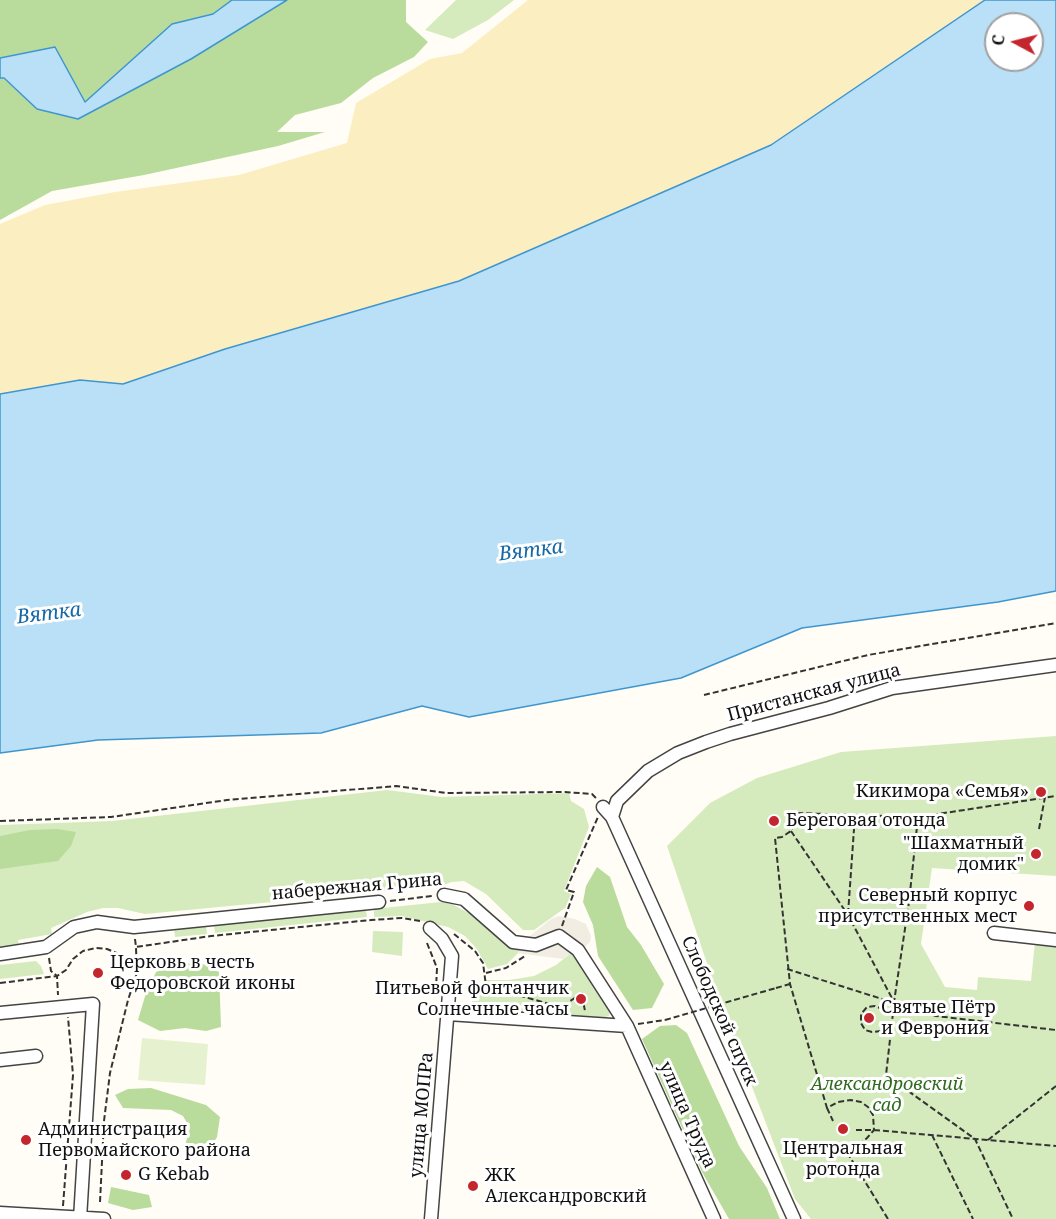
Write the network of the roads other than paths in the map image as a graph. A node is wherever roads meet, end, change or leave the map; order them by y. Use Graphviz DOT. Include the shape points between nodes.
graph roads {
  1 [pos="1056,665"];
  2 [pos="603,807"];
  3 [pos="612,817"];
  4 [pos="444,895"];
  5 [pos="379,902"];
  6 [pos="423,928"];
  7 [pos="994,933"];
  8 [pos="1056,940"];
  9 [pos="0,954"];
  10 [pos="0,1013"];
  11 [pos="448,1014"];
  12 [pos="627,1026"];
  13 [pos="36,1056"];
  14 [pos="0,1060"];
  15 [pos="0,1213"];
  16 [pos="80,1219"];
  17 [pos="104,1219"];
  18 [pos="431,1219"];
  19 [pos="714,1219"];
  20 [pos="794,1219"];
  1 -- 3 [label="street, Пристанская улица" via="892,688 706,742 648,771 617,801"];
  2 -- 3 [label="street, Слободской спуск"];
  3 -- 20 [label="street, Слободской спуск"];
  4 -- 12 [label="street, набережная Грина" via="464,899 513,942 536,945 559,936 578,950"];
  5 -- 9 [label="street, набережная Грина" via="134,927 85,924 74,927 46,947"];
  6 -- 11 [label="street, улица МОПРа" via="442,939 452,956"];
  7 -- 8 [label="street"];
  10 -- 16 [label="street" via="93,1004"];
  11 -- 12 [label="street"];
  11 -- 18 [label="street, улица МОПРа"];
  12 -- 19 [label="street, улица Труда"];
  13 -- 14 [label="street"];
  15 -- 16 [label="street"];
  16 -- 17 [label="street"];
}
